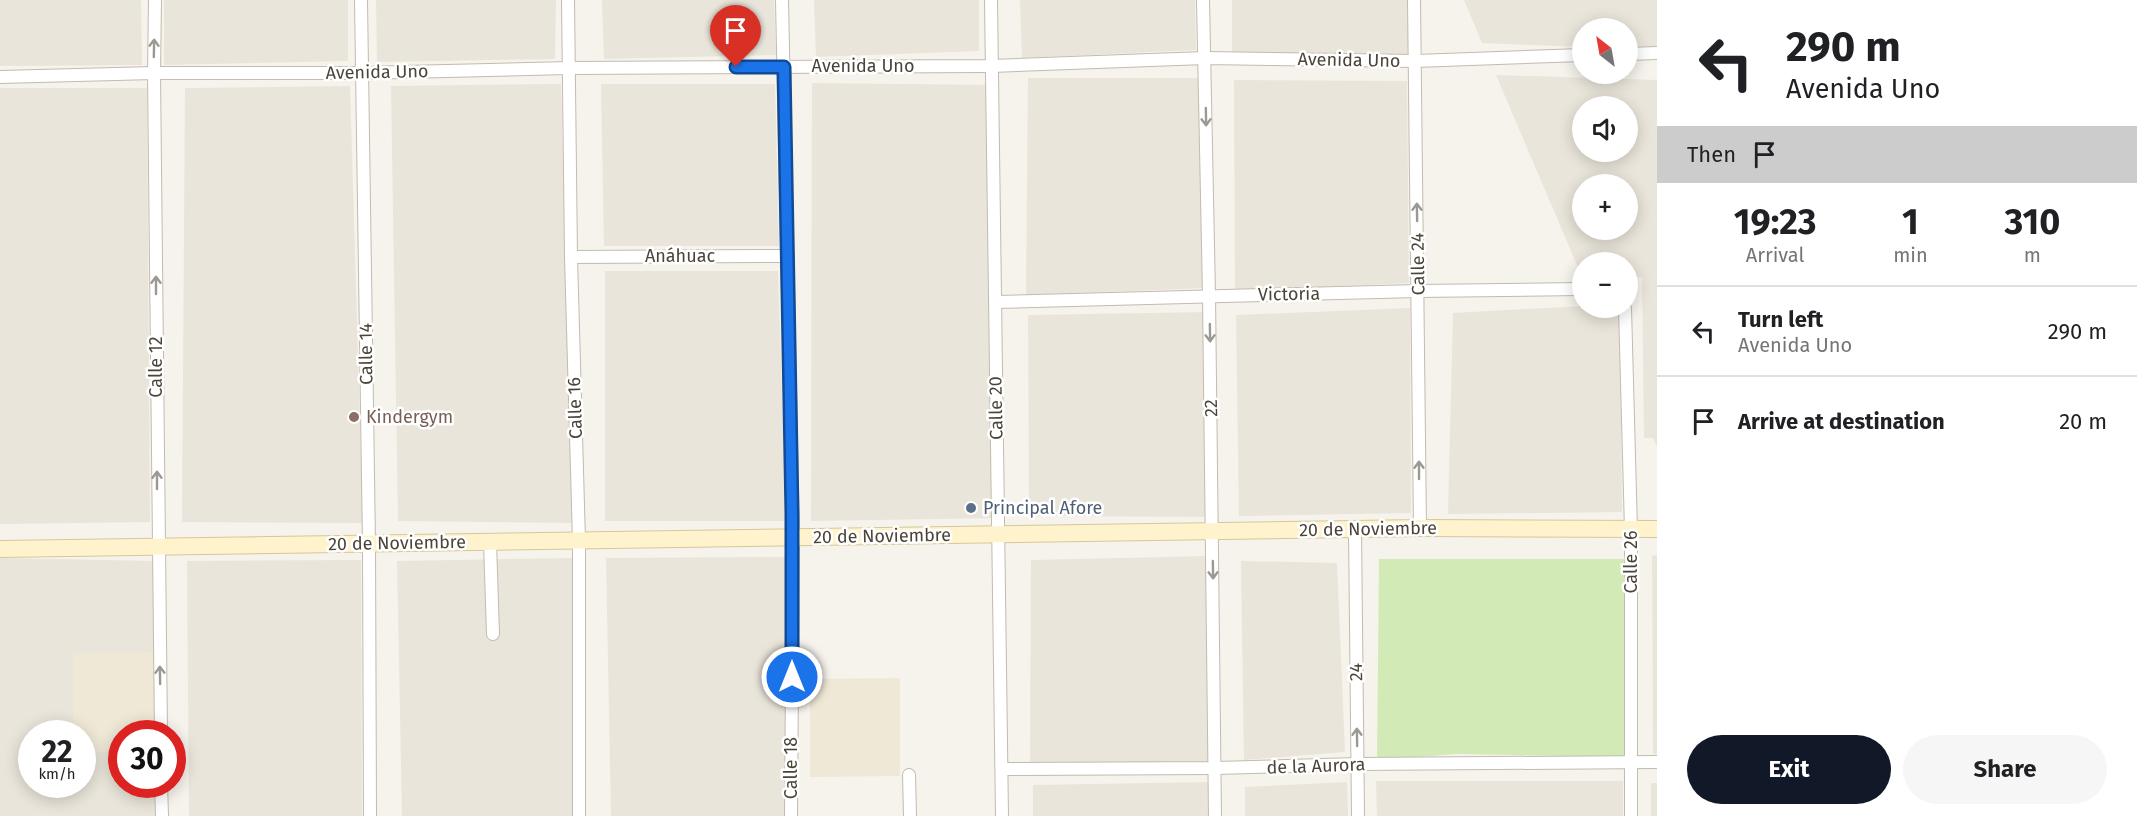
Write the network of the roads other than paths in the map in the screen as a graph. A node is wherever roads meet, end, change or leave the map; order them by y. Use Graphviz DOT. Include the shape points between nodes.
graph roads {
  1 [pos="155,0"];
  2 [pos="361,0"];
  3 [pos="568,0"];
  4 [pos="782,0"];
  5 [pos="991,0"];
  6 [pos="1203,0"];
  7 [pos="1414,0"];
  8 [pos="1657,53"];
  9 [pos="1638,54"];
  10 [pos="1572,55"];
  11 [pos="1205,58"];
  12 [pos="1416,61"];
  13 [pos="991,66"];
  14 [pos="784,67"];
  15 [pos="568,68"];
  16 [pos="154,73"];
  17 [pos="362,73"];
  18 [pos="0,77"];
  19 [pos="788,256"];
  20 [pos="571,257"];
  21 [pos="1572,290"];
  22 [pos="1418,291"];
  23 [pos="1209,295"];
  24 [pos="995,302"];
  25 [pos="1625,318"];
  26 [pos="1420,528"];
  27 [pos="1355,529"];
  28 [pos="1657,529"];
  29 [pos="1631,530"];
  30 [pos="1212,531"];
  31 [pos="999,534"];
  32 [pos="793,537"];
  33 [pos="579,541"];
  34 [pos="490,542"];
  35 [pos="369,544"];
  36 [pos="158,547"];
  37 [pos="0,549"];
  38 [pos="494,634"];
  39 [pos="161,720"];
  40 [pos="1630,762"];
  41 [pos="1657,762"];
  42 [pos="1357,764"];
  43 [pos="1215,768"];
  44 [pos="1002,769"];
  45 [pos="909,775"];
  46 [pos="162,798"];
  47 [pos="162,816"];
  48 [pos="370,816"];
  49 [pos="579,816"];
  50 [pos="791,816"];
  51 [pos="910,816"];
  52 [pos="1002,816"];
  53 [pos="1215,816"];
  54 [pos="1358,816"];
  55 [pos="1630,816"];
  16 -- 1 [label="street, Calle 12, one-way"];
  2 -- 17 [label="street, Calle 14"];
  3 -- 15 [label="street, Calle 16"];
  4 -- 14 [label="street, Calle 18"];
  5 -- 13 [label="street, Calle 20"];
  6 -- 11 [label="street, 22"];
  7 -- 12 [label="street, Calle 24"];
  8 -- 9 [label="street"];
  10 -- 12 [label="street, Avenida Uno"];
  11 -- 12 [label="street, Avenida Uno"];
  11 -- 13 [label="street, Avenida Uno"];
  11 -- 23 [label="street, 22, one-way"];
  22 -- 12 [label="street, Calle 24, one-way"];
  13 -- 14 [label="street, Avenida Uno"];
  13 -- 24 [label="street, Calle 20"];
  14 -- 15 [label="street, Avenida Uno"];
  14 -- 19 [label="street, Calle 18"];
  15 -- 17 [label="street, Avenida Uno"];
  15 -- 20 [label="street, Calle 16"];
  16 -- 17 [label="street, Avenida Uno"];
  16 -- 18 [label="street, Avenida Uno"];
  36 -- 16 [label="street, Calle 12, one-way"];
  17 -- 35 [label="street, Calle 14"];
  19 -- 20 [label="street, Anáhuac"];
  19 -- 32 [label="street, Calle 18"];
  20 -- 33 [label="street, Calle 16"];
  21 -- 22 [label="street, Victoria"];
  22 -- 23 [label="street, Victoria"];
  26 -- 22 [label="street, Calle 24, one-way"];
  23 -- 24 [label="street, Victoria"];
  23 -- 30 [label="street, 22, one-way"];
  24 -- 31 [label="street, Calle 20"];
  25 -- 29 [label="street, Calle 26"];
  26 -- 27 [label="main road, 20 de Noviembre"];
  26 -- 29 [label="main road, 20 de Noviembre"];
  27 -- 30 [label="main road, 20 de Noviembre"];
  42 -- 27 [label="street, 24, one-way"];
  28 -- 29 [label="main road, 20 de Noviembre"];
  29 -- 40 [label="street, Calle 26"];
  30 -- 31 [label="main road, 20 de Noviembre"];
  30 -- 43 [label="street, 22, one-way"];
  31 -- 32 [label="main road, 20 de Noviembre"];
  31 -- 44 [label="street, Calle 20"];
  32 -- 33 [label="main road, 20 de Noviembre"];
  32 -- 50 [label="street, Calle 18"];
  33 -- 34 [label="main road, 20 de Noviembre"];
  33 -- 49 [label="street, Calle 16"];
  34 -- 35 [label="main road, 20 de Noviembre"];
  34 -- 38 [label="street"];
  35 -- 36 [label="main road, 20 de Noviembre"];
  35 -- 48 [label="street, Calle 14"];
  36 -- 37 [label="main road, 20 de Noviembre"];
  39 -- 36 [label="street, Calle 12, one-way"];
  40 -- 41 [label="street, de la Aurora"];
  40 -- 42 [label="street, de la Aurora"];
  40 -- 55 [label="street, Calle 26"];
  42 -- 43 [label="street, de la Aurora"];
  42 -- 54 [label="street, 24"];
  43 -- 44 [label="street, de la Aurora"];
  43 -- 53 [label="street, 22"];
  44 -- 52 [label="street, Calle 20"];
  45 -- 51 [label="street"];
  46 -- 47 [label="street"];
}
